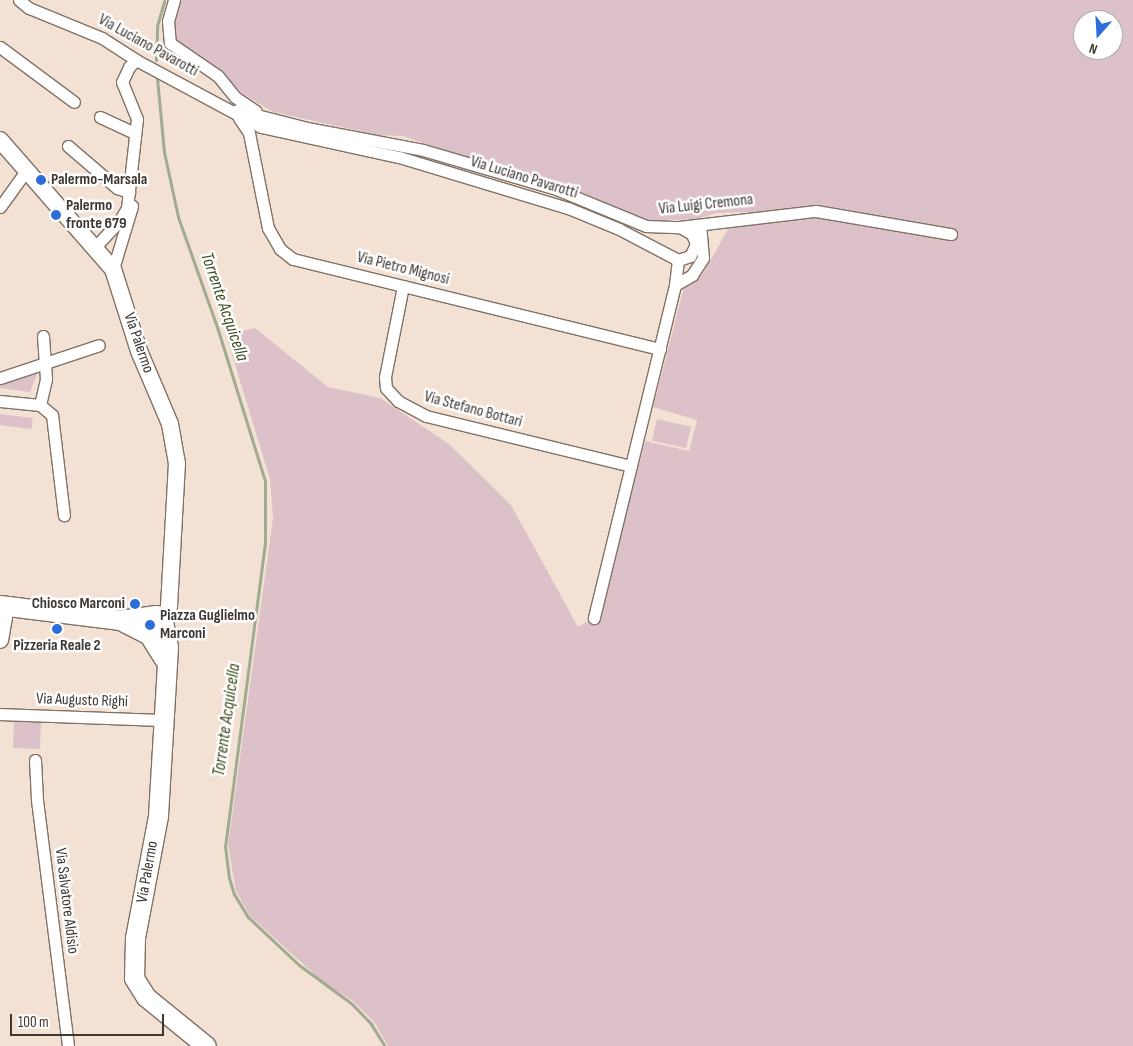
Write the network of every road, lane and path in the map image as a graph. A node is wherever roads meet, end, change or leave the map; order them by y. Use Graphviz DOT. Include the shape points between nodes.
graph roads {
  1 [pos="19,0"];
  2 [pos="174,0"];
  3 [pos="0,47"];
  4 [pos="136,60"];
  5 [pos="226,89"];
  6 [pos="74,102"];
  7 [pos="223,107"];
  8 [pos="100,117"];
  9 [pos="268,118"];
  10 [pos="250,125"];
  11 [pos="135,133"];
  12 [pos="0,140"];
  13 [pos="68,146"];
  14 [pos="26,171"];
  15 [pos="129,192"];
  16 [pos="0,207"];
  17 [pos="700,225"];
  18 [pos="679,227"];
  19 [pos="951,234"];
  20 [pos="95,247"];
  21 [pos="678,260"];
  22 [pos="113,269"];
  23 [pos="403,286"];
  24 [pos="676,286"];
  25 [pos="43,336"];
  26 [pos="99,345"];
  27 [pos="660,349"];
  28 [pos="46,363"];
  29 [pos="0,378"];
  30 [pos="0,401"];
  31 [pos="40,405"];
  32 [pos="631,466"];
  33 [pos="64,515"];
  34 [pos="3,606"];
  35 [pos="594,618"];
  36 [pos="153,626"];
  37 [pos="0,640"];
  38 [pos="0,714"];
  39 [pos="163,720"];
  40 [pos="35,760"];
  41 [pos="68,1046"];
  42 [pos="206,1046"];
  1 -- 4 [label="street, Via Luciano Pavarotti" via="29,8 102,38"];
  2 -- 5 [label="street, Via Luigi Cremona" via="168,21 170,43 218,76"];
  3 -- 6 [label="street"];
  4 -- 7 [label="street, Via Luciano Pavarotti"];
  4 -- 11 [label="street" via="122,82 124,94 136,113"];
  5 -- 7 [label="street"];
  5 -- 9 [label="street, Via Luigi Cremona" via="243,104"];
  7 -- 9 [label="street, Via Luigi Cremona"];
  7 -- 10 [label="street, Via Luciano Pavarotti"];
  8 -- 11 [label="street"];
  9 -- 18 [label="street, Via Luigi Cremona" via="423,150 573,196 636,223"];
  10 -- 21 [label="street, Via Luciano Pavarotti" via="399,157 568,208 627,232"];
  10 -- 23 [label="street, Via Pietro Mignosi" via="268,228 280,248 301,261"];
  11 -- 15 [label="street"];
  12 -- 14 [label="main road, Via Palermo"];
  13 -- 15 [label="street" via="117,188"];
  14 -- 16 [label="street"];
  14 -- 20 [label="main road, Via Palermo"];
  15 -- 20 [label="street" via="126,212"];
  15 -- 22 [label="street" via="130,221"];
  17 -- 18 [label="street, Via Luigi Cremona"];
  17 -- 19 [label="street, Via Luigi Cremona" via="816,211"];
  17 -- 24 [label="street" via="703,258 692,275"];
  18 -- 21 [label="street" via="692,234 696,244 690,256"];
  20 -- 22 [label="main road, Via Palermo"];
  21 -- 24 [label="street"];
  22 -- 36 [label="main road, Via Palermo" via="139,351 175,440 177,463 170,585"];
  23 -- 27 [label="street, Via Pietro Mignosi"];
  23 -- 32 [label="street, Via Stefano Bottari" via="384,377 386,388 398,401 426,416"];
  24 -- 27 [label="street"];
  25 -- 28 [label="street"];
  26 -- 28 [label="street"];
  27 -- 32 [label="street"];
  28 -- 29 [label="street"];
  28 -- 31 [label="street"];
  30 -- 31 [label="street"];
  31 -- 33 [label="street" via="55,421"];
  32 -- 35 [label="street"];
  34 -- 36 [label="main road"];
  34 -- 37 [label="main road"];
  36 -- 39 [label="main road, Via Palermo" via="168,648"];
  38 -- 39 [label="street, Via Augusto Righi"];
  39 -- 42 [label="main road, Via Palermo" via="158,816 135,938 134,978 146,997"];
  40 -- 41 [label="street, Via Salvatore Aldisio" via="37,800"];
}
